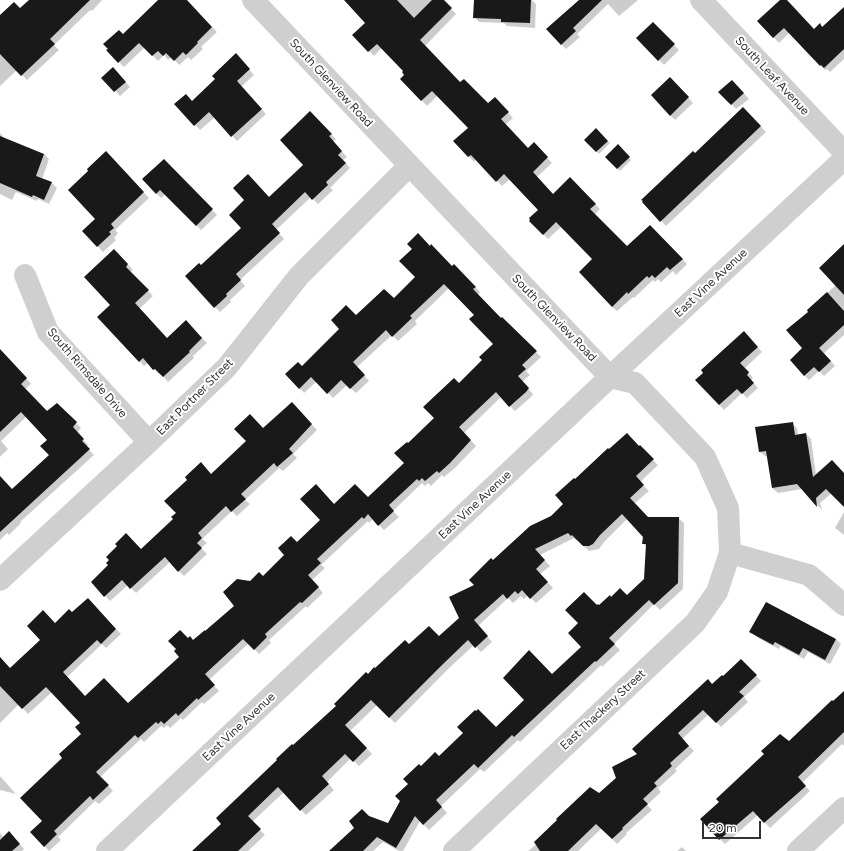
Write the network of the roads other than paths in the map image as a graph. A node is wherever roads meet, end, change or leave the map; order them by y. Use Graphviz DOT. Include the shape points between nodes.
graph roads {
  1 [pos="253,0"];
  2 [pos="700,0"];
  3 [pos="844,152"];
  4 [pos="844,159"];
  5 [pos="409,166"];
  6 [pos="25,275"];
  7 [pos="610,377"];
  8 [pos="149,442"];
  9 [pos="730,553"];
  10 [pos="0,580"];
  11 [pos="844,605"];
  12 [pos="844,808"];
  13 [pos="107,851"];
  14 [pos="454,851"];
  15 [pos="798,851"];
  1 -- 5 [label="street, South Glenview Road"];
  2 -- 3 [label="street, South Leaf Avenue"];
  4 -- 7 [label="street, East Vine Avenue"];
  5 -- 7 [label="street, South Glenview Road"];
  5 -- 8 [label="street, East Portner Street" via="299,276 227,367"];
  6 -- 8 [label="street, South Rimsdale Drive" via="48,332"];
  7 -- 9 [label="street" via="635,383 704,457 728,508"];
  7 -- 13 [label="street, East Vine Avenue"];
  8 -- 10 [label="street, East Portner Street"];
  9 -- 11 [label="street" via="809,575"];
  9 -- 14 [label="street, East Thackery Street" via="718,592 695,623"];
  12 -- 15 [label="street"];
}
